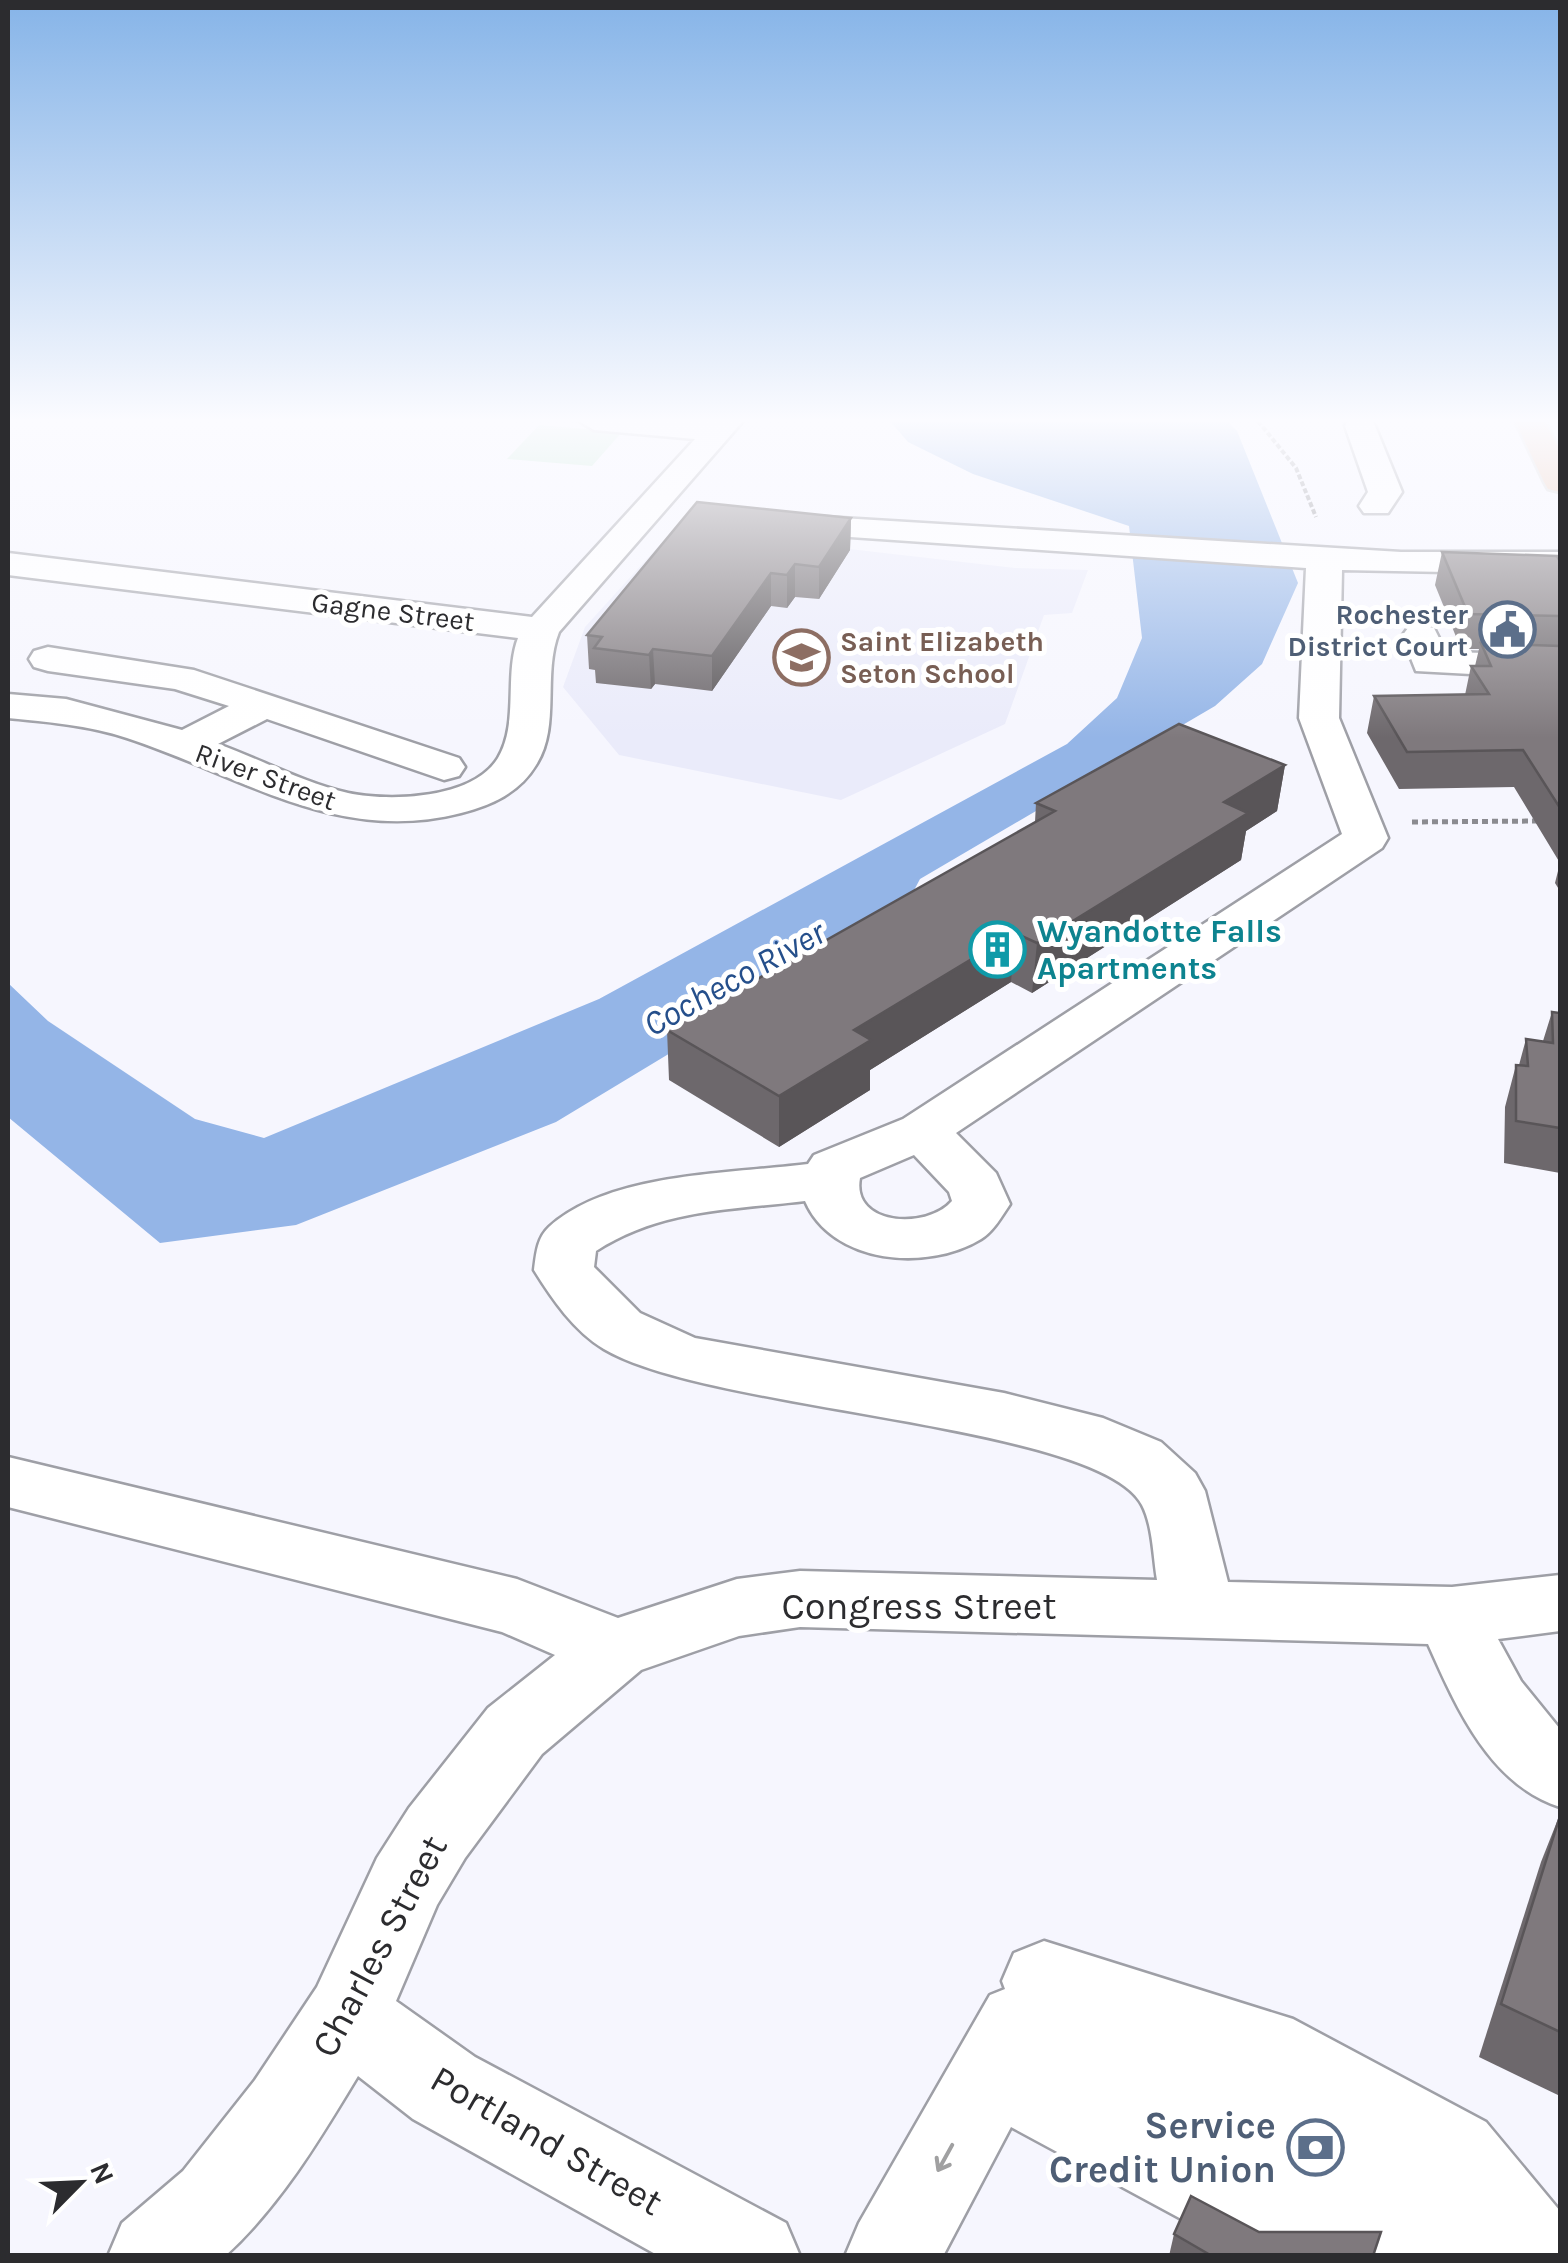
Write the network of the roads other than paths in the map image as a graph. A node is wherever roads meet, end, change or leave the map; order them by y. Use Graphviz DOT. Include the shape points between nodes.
graph roads {
  1 [pos="636,527"];
  2 [pos="823,527"];
  3 [pos="1316,547"];
  4 [pos="1560,563"];
  5 [pos="8,564"];
  6 [pos="541,629"];
  7 [pos="1421,636"];
  8 [pos="48,659"];
  9 [pos="1560,667"];
  10 [pos="264,704"];
  11 [pos="8,706"];
  12 [pos="182,746"];
  13 [pos="444,767"];
  14 [pos="922,1131"];
  15 [pos="828,1180"];
  16 [pos="8,1482"];
  17 [pos="1560,1603"];
  18 [pos="1198,1610"];
  19 [pos="1452,1616"];
  20 [pos="616,1649"];
  21 [pos="1560,1774"];
  22 [pos="346,2016"];
  23 [pos="1019,2025"];
  24 [pos="154,2256"];
  25 [pos="753,2256"];
  26 [pos="892,2256"];
  27 [pos="1345,2256"];
  28 [pos="1448,2256"];
  29 [pos="1514,2256"];
  30 [pos="1537,2256"];
  1 -- 6 [label="street"];
  2 -- 3 [label="street" via="1089,546"];
  3 -- 4 [label="street"];
  3 -- 14 [label="street" via="1318,718 1366,838"];
  5 -- 6 [label="street, Gagne Street"];
  6 -- 12 [label="street, River Street" via="531,649 522,758 509,777 485,791 416,805 340,805"];
  7 -- 9 [label="street" via="1430,663"];
  8 -- 10 [label="street" via="180,678"];
  10 -- 12 [label="street"];
  10 -- 13 [label="street"];
  11 -- 12 [label="street, River Street" via="104,718"];
  14 -- 15 [label="street" via="858,1154 834,1168"];
  14 -- 15 [label="street" via="976,1186 981,1204 974,1219 955,1232 933,1239 874,1235 848,1222 832,1202"];
  15 -- 18 [label="street" via="637,1204 568,1242 564,1270 593,1309 630,1337 674,1354 1018,1420 1144,1462 1171,1491"];
  16 -- 20 [label="street" via="517,1607"];
  17 -- 19 [label="street, Congress Street"];
  18 -- 19 [label="street, Congress Street"];
  18 -- 20 [label="street, Congress Street" via="800,1600 737,1608"];
  19 -- 21 [label="street" via="1488,1696 1514,1734"];
  20 -- 22 [label="street, Charles Street" via="515,1731 437,1833 406,1884"];
  22 -- 24 [label="street, Charles Street" via="286,2111 215,2203"];
  22 -- 25 [label="street, Portland Street" via="444,2088"];
  23 -- 26 [label="street, one-way"];
  23 -- 27 [label="street"];
  23 -- 28 [label="street"];
  23 -- 29 [label="street" via="1479,2223"];
  23 -- 30 [label="street" via="1262,2049 1454,2154"];
}
